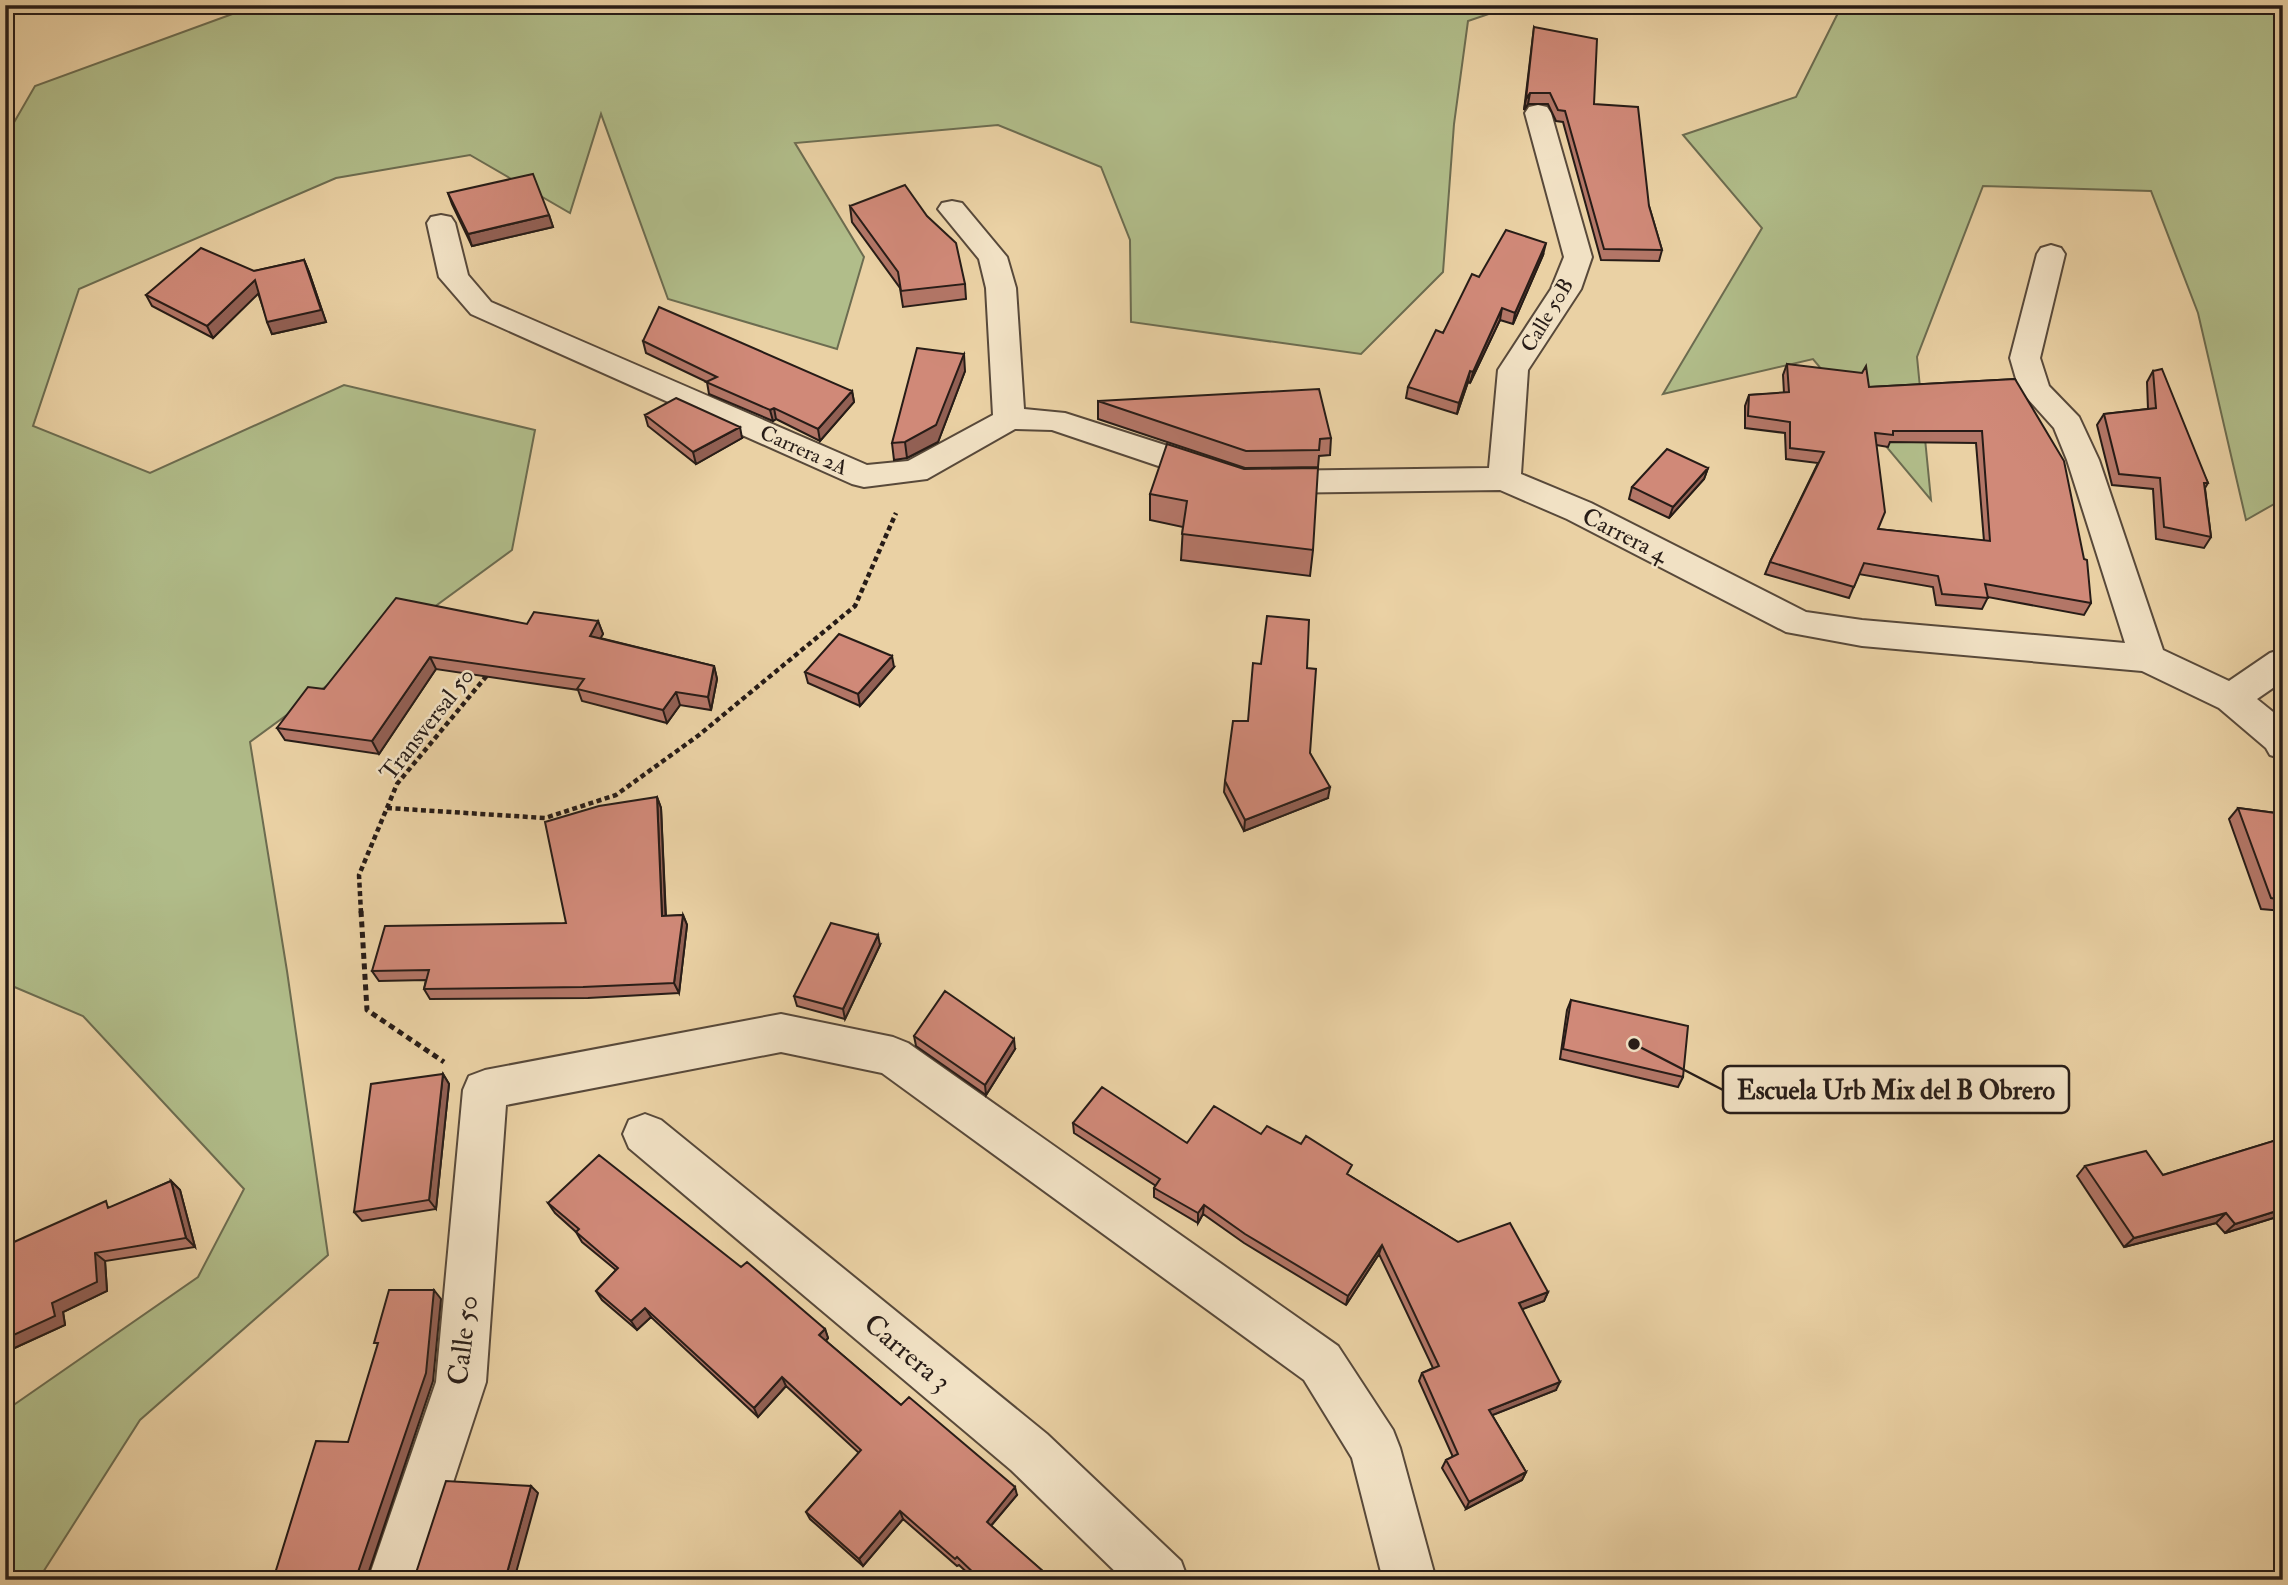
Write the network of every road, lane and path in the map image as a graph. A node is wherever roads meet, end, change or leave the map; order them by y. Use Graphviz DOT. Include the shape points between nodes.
graph roads {
  1 [pos="1538,113"];
  2 [pos="952,209"];
  3 [pos="442,223"];
  4 [pos="2051,254"];
  5 [pos="1009,419"];
  6 [pos="915,471"];
  7 [pos="1504,479"];
  8 [pos="2148,658"];
  9 [pos="2283,662"];
  10 [pos="490,671"];
  11 [pos="2232,698"];
  12 [pos="2283,745"];
  13 [pos="387,808"];
  14 [pos="485,1090"];
  15 [pos="645,1134"];
  16 [pos="394,1580"];
  17 [pos="1162,1580"];
  18 [pos="1410,1580"];
  1 -- 7 [label="street, Calle 50B" via="1578,257 1566,289 1513,370"];
  2 -- 5 [label="street" via="993,257 1001,288"];
  3 -- 6 [label="street, Carrera 2A" via="454,277 481,308 864,476"];
  4 -- 8 [label="street" via="2025,358 2035,388 2068,424 2073,436"];
  5 -- 6 [label="street, Carrera 2A"];
  5 -- 7 [label="street, Carrera 4" via="1054,420 1243,482"];
  6 -- 13 [label="path" via="855,606 699,735 616,796 544,818"];
  7 -- 8 [label="street, Carrera 4" via="1799,624"];
  8 -- 11 [label="street, Carrera 4"];
  9 -- 11 [label="street"];
  10 -- 13 [label="path, Transversal 50" via="397,784"];
  11 -- 12 [label="street, Carrera 4"];
  13 -- 14 [label="path, Transversal 50" via="359,875 367,1010"];
  14 -- 16 [label="street, Calle 50" via="461,1382"];
  14 -- 18 [label="street" via="781,1033 892,1056 1321,1363 1375,1448"];
  15 -- 17 [label="street, Carrera 3" via="1029,1451"];
}
